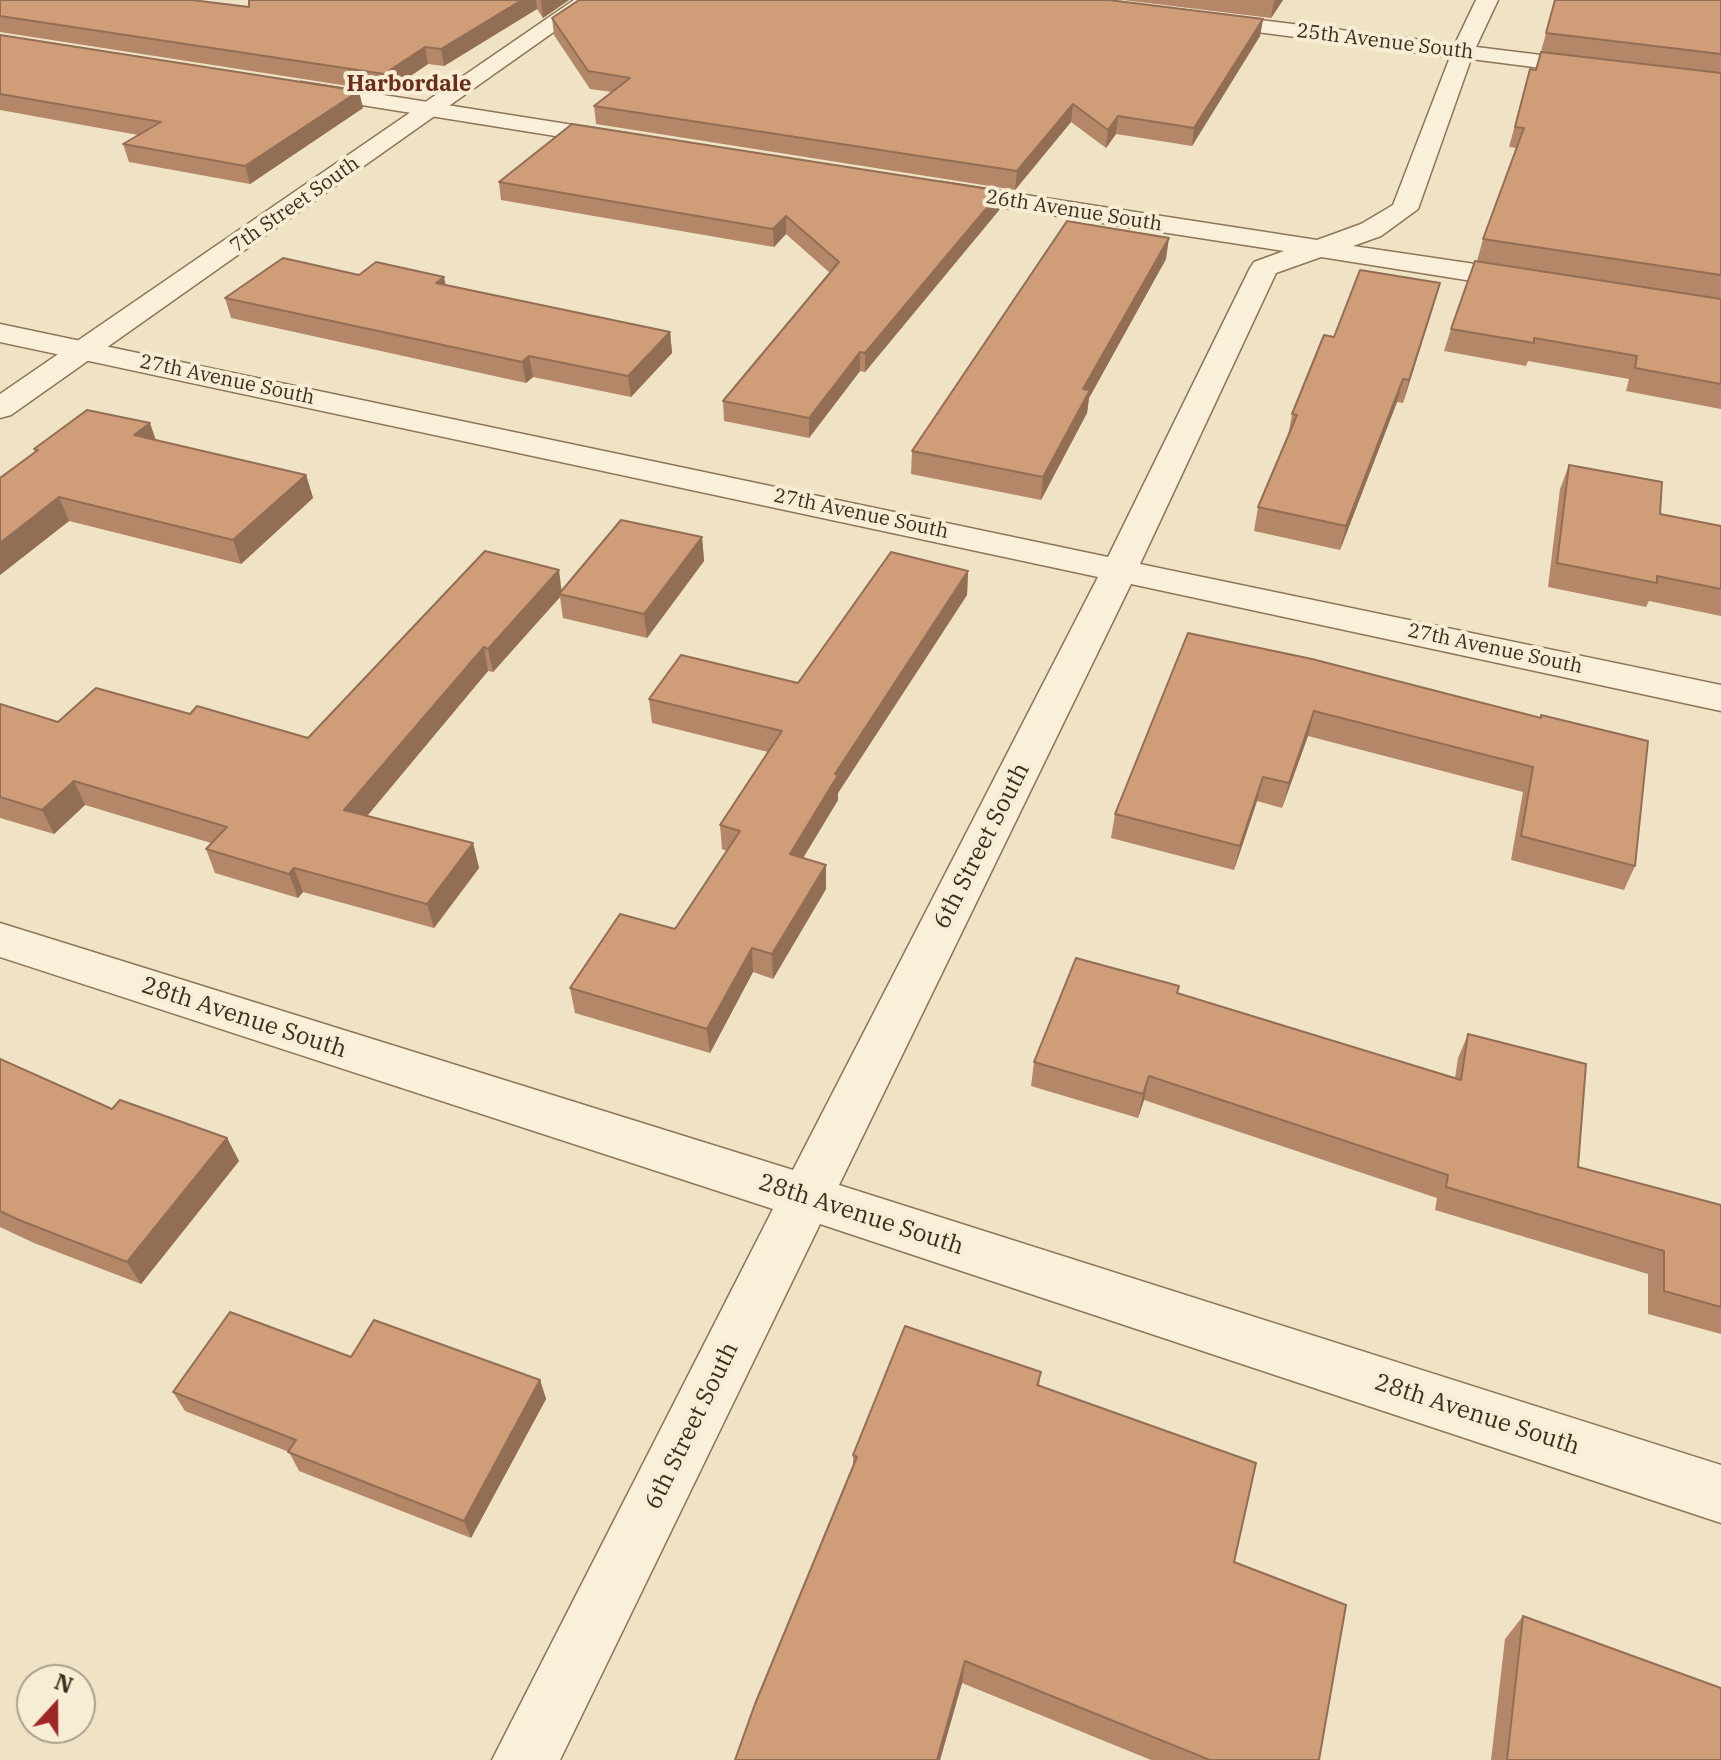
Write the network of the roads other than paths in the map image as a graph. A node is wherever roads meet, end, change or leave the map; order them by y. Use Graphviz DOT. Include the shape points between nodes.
graph roads {
  1 [pos="588,0"];
  2 [pos="1487,0"];
  3 [pos="1186,17"];
  4 [pos="1463,51"];
  5 [pos="1721,84"];
  6 [pos="278,85"];
  7 [pos="433,110"];
  8 [pos="654,145"];
  9 [pos="922,187"];
  10 [pos="1323,249"];
  11 [pos="1553,285"];
  12 [pos="0,333"];
  13 [pos="84,350"];
  14 [pos="0,408"];
  15 [pos="1120,569"];
  16 [pos="1721,698"];
  17 [pos="0,940"];
  18 [pos="806,1197"];
  19 [pos="1721,1494"];
  20 [pos="525,1760"];
  1 -- 7 [label="street, 7th Street South"];
  2 -- 4 [label="street, 6th Street South"];
  3 -- 4 [label="street, 25th Avenue South"];
  4 -- 5 [label="street, 25th Avenue South"];
  4 -- 10 [label="street, 6th Street South" via="1405,209"];
  6 -- 7 [label="street"];
  7 -- 8 [label="street"];
  7 -- 13 [label="street, 7th Street South"];
  9 -- 10 [label="street, 26th Avenue South"];
  10 -- 11 [label="street, 26th Avenue South"];
  10 -- 15 [label="street, 6th Street South" via="1264,268"];
  12 -- 13 [label="street, 27th Avenue South"];
  13 -- 14 [label="street, 7th Street South"];
  13 -- 15 [label="street, 27th Avenue South"];
  15 -- 16 [label="street, 27th Avenue South"];
  15 -- 18 [label="street, 6th Street South"];
  17 -- 18 [label="street, 28th Avenue South"];
  18 -- 19 [label="street, 28th Avenue South"];
  18 -- 20 [label="street, 6th Street South"];
}
